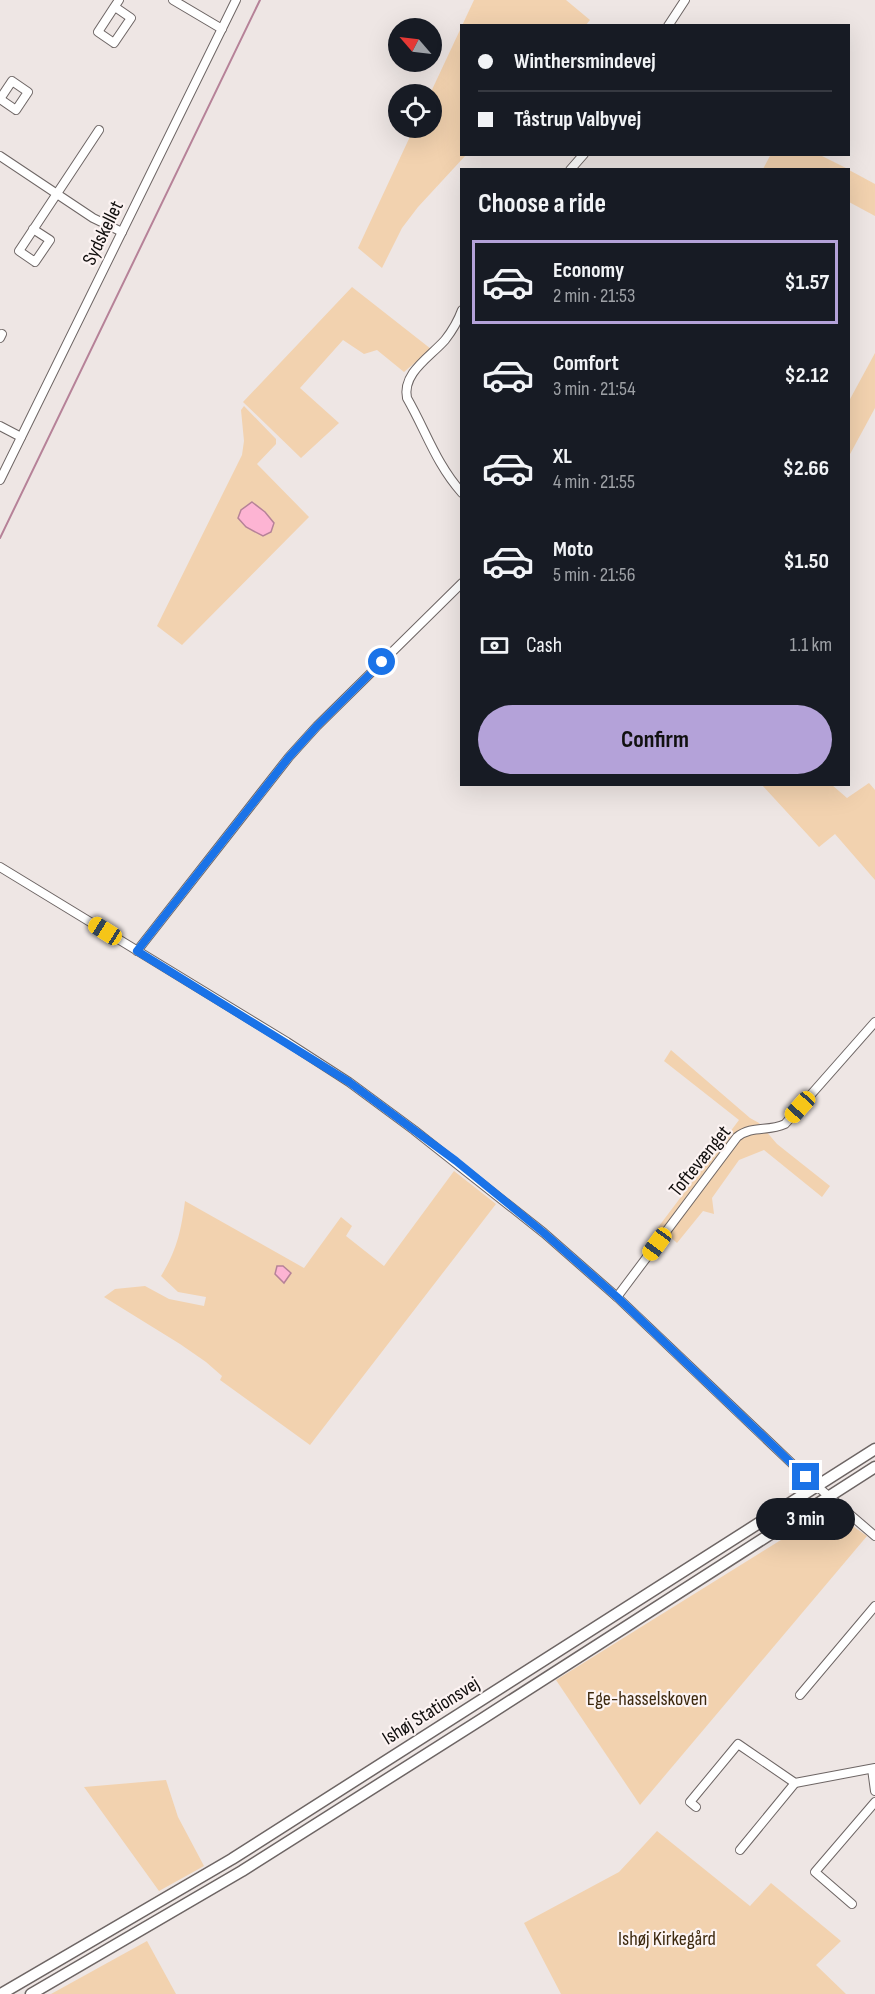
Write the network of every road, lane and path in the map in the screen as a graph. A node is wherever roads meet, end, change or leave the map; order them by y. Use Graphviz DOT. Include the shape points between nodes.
graph roads {
  1 [pos="173,0"];
  2 [pos="236,0"];
  3 [pos="685,0"];
  4 [pos="669,24"];
  5 [pos="222,29"];
  6 [pos="99,129"];
  7 [pos="0,156"];
  8 [pos="582,156"];
  9 [pos="572,168"];
  10 [pos="57,193"];
  11 [pos="33,229"];
  12 [pos="122,232"];
  13 [pos="460,315"];
  14 [pos="0,426"];
  15 [pos="21,437"];
  16 [pos="0,480"];
  17 [pos="460,492"];
  18 [pos="460,585"];
  19 [pos="0,867"];
  20 [pos="137,951"];
  21 [pos="875,1022"];
  22 [pos="617,1297"];
  23 [pos="875,1449"];
  24 [pos="875,1467"];
  25 [pos="818,1486"];
  26 [pos="829,1496"];
  27 [pos="875,1536"];
  28 [pos="875,1606"];
  29 [pos="800,1695"];
  30 [pos="874,1768"];
  31 [pos="795,1783"];
  32 [pos="875,1791"];
  33 [pos="875,1802"];
  34 [pos="696,1807"];
  35 [pos="740,1851"];
  36 [pos="852,1904"];
  37 [pos="1,1994"];
  38 [pos="31,1994"];
  1 -- 5 [label="street"];
  2 -- 5 [label="street, Sydskellet"];
  3 -- 4 [label="street"];
  5 -- 12 [label="street, Sydskellet"];
  6 -- 10 [label="street"];
  7 -- 10 [label="street"];
  8 -- 9 [label="street"];
  10 -- 11 [label="street"];
  10 -- 12 [label="street"];
  12 -- 15 [label="street, Sydskellet"];
  13 -- 17 [label="street" via="446,338 411,374 406,390 437,461"];
  14 -- 15 [label="street"];
  15 -- 16 [label="street, Sydskellet"];
  18 -- 20 [label="street" via="289,757"];
  19 -- 20 [label="street"];
  20 -- 22 [label="street" via="349,1082 456,1161"];
  21 -- 22 [label="street, Toftevænget" via="785,1124 774,1130 744,1131 737,1137"];
  22 -- 25 [label="street"];
  23 -- 25 [label="main road, Ishøj Stationsvej"];
  24 -- 26 [label="main road, Ishøj Stationsvej"];
  25 -- 26 [label="street"];
  25 -- 37 [label="main road, Ishøj Stationsvej" via="232,1859"];
  26 -- 27 [label="street"];
  26 -- 38 [label="main road, Ishøj Stationsvej" via="242,1871"];
  28 -- 29 [label="street"];
  30 -- 31 [label="street"];
  30 -- 32 [label="street"];
  31 -- 34 [label="street" via="738,1744 690,1802"];
  31 -- 35 [label="street"];
  33 -- 36 [label="street" via="815,1872"];
}
